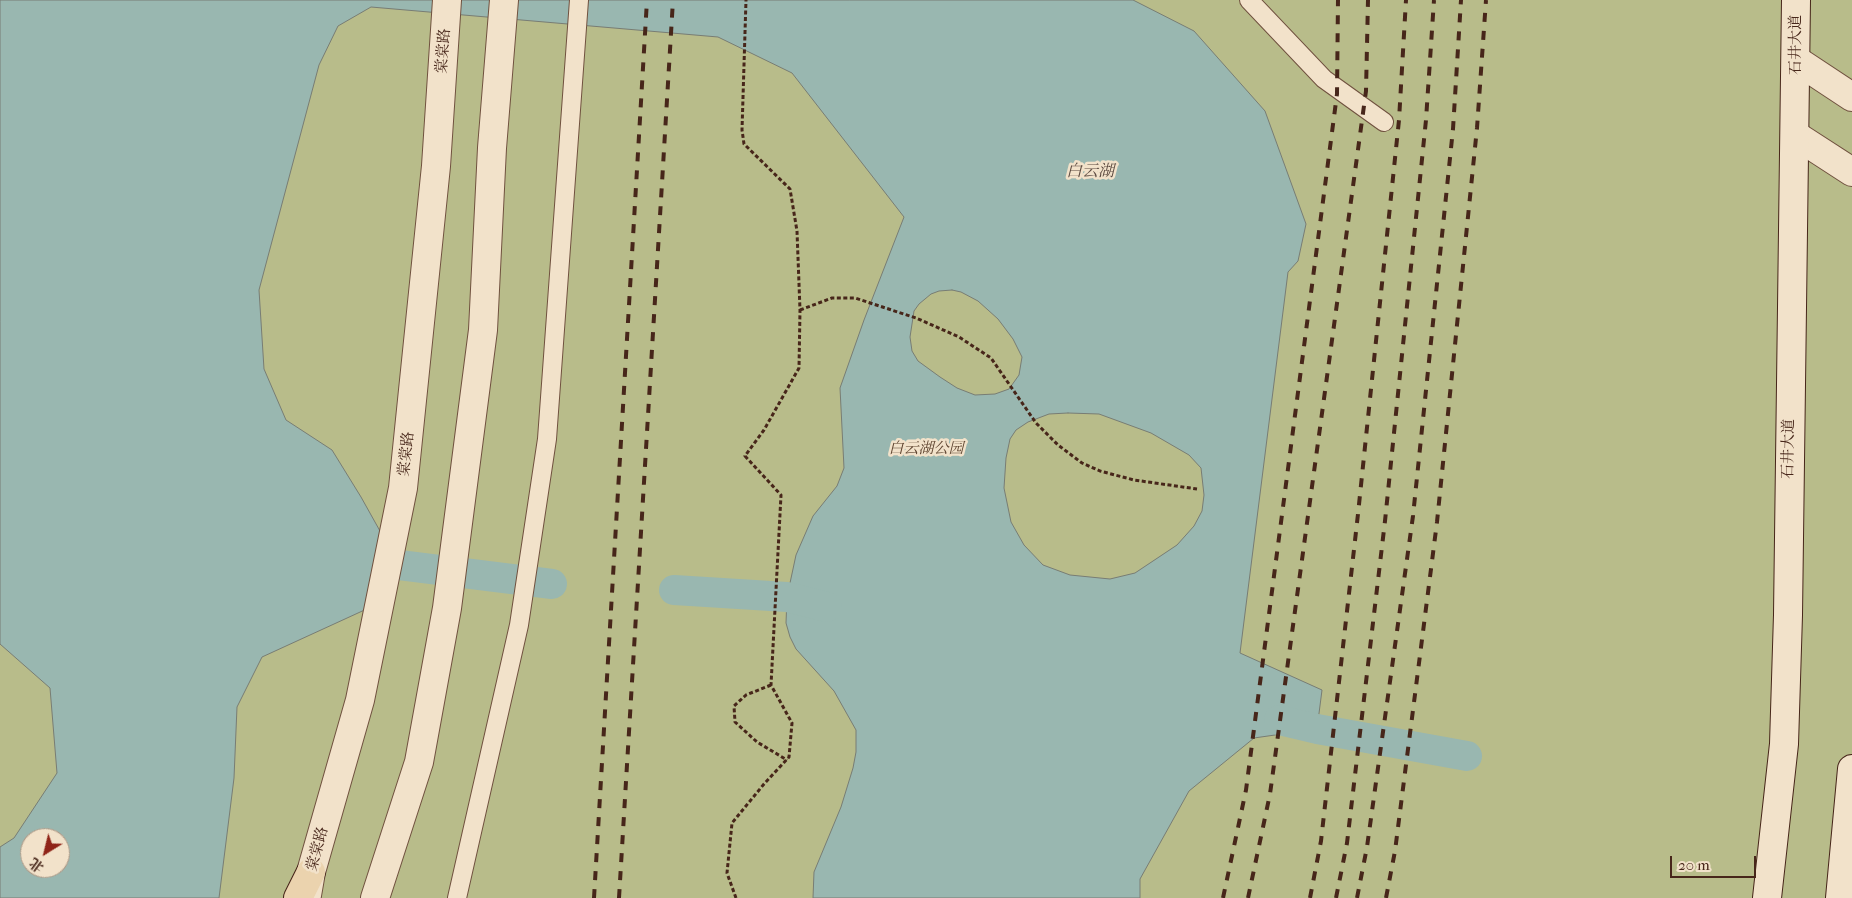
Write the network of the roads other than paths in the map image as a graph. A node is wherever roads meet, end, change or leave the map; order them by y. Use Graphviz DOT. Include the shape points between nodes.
graph roads {
  1 [pos="447,0"];
  2 [pos="504,0"];
  3 [pos="579,0"];
  4 [pos="1249,0"];
  5 [pos="1796,0"];
  6 [pos="1796,60"];
  7 [pos="1852,97"];
  8 [pos="1384,122"];
  9 [pos="1795,135"];
  10 [pos="1852,172"];
  11 [pos="1852,769"];
  12 [pos="309,885"];
  13 [pos="298,898"];
  14 [pos="375,898"];
  15 [pos="457,898"];
  16 [pos="1767,898"];
  17 [pos="1840,898"];
  1 -- 12 [label="street, 棠棠路" via="436,166 403,488 360,700"];
  2 -- 14 [label="street" via="482,330 446,608 419,762"];
  3 -- 15 [label="lane" via="547,439 519,625"];
  4 -- 8 [label="lane" via="1324,79"];
  5 -- 6 [label="street, 石井大道"];
  6 -- 7 [label="street"];
  6 -- 9 [label="street, 石井大道"];
  9 -- 10 [label="street"];
  9 -- 16 [label="street, 石井大道" via="1784,734"];
  11 -- 17 [label="street"];
  12 -- 13 [label="highway"];
}
